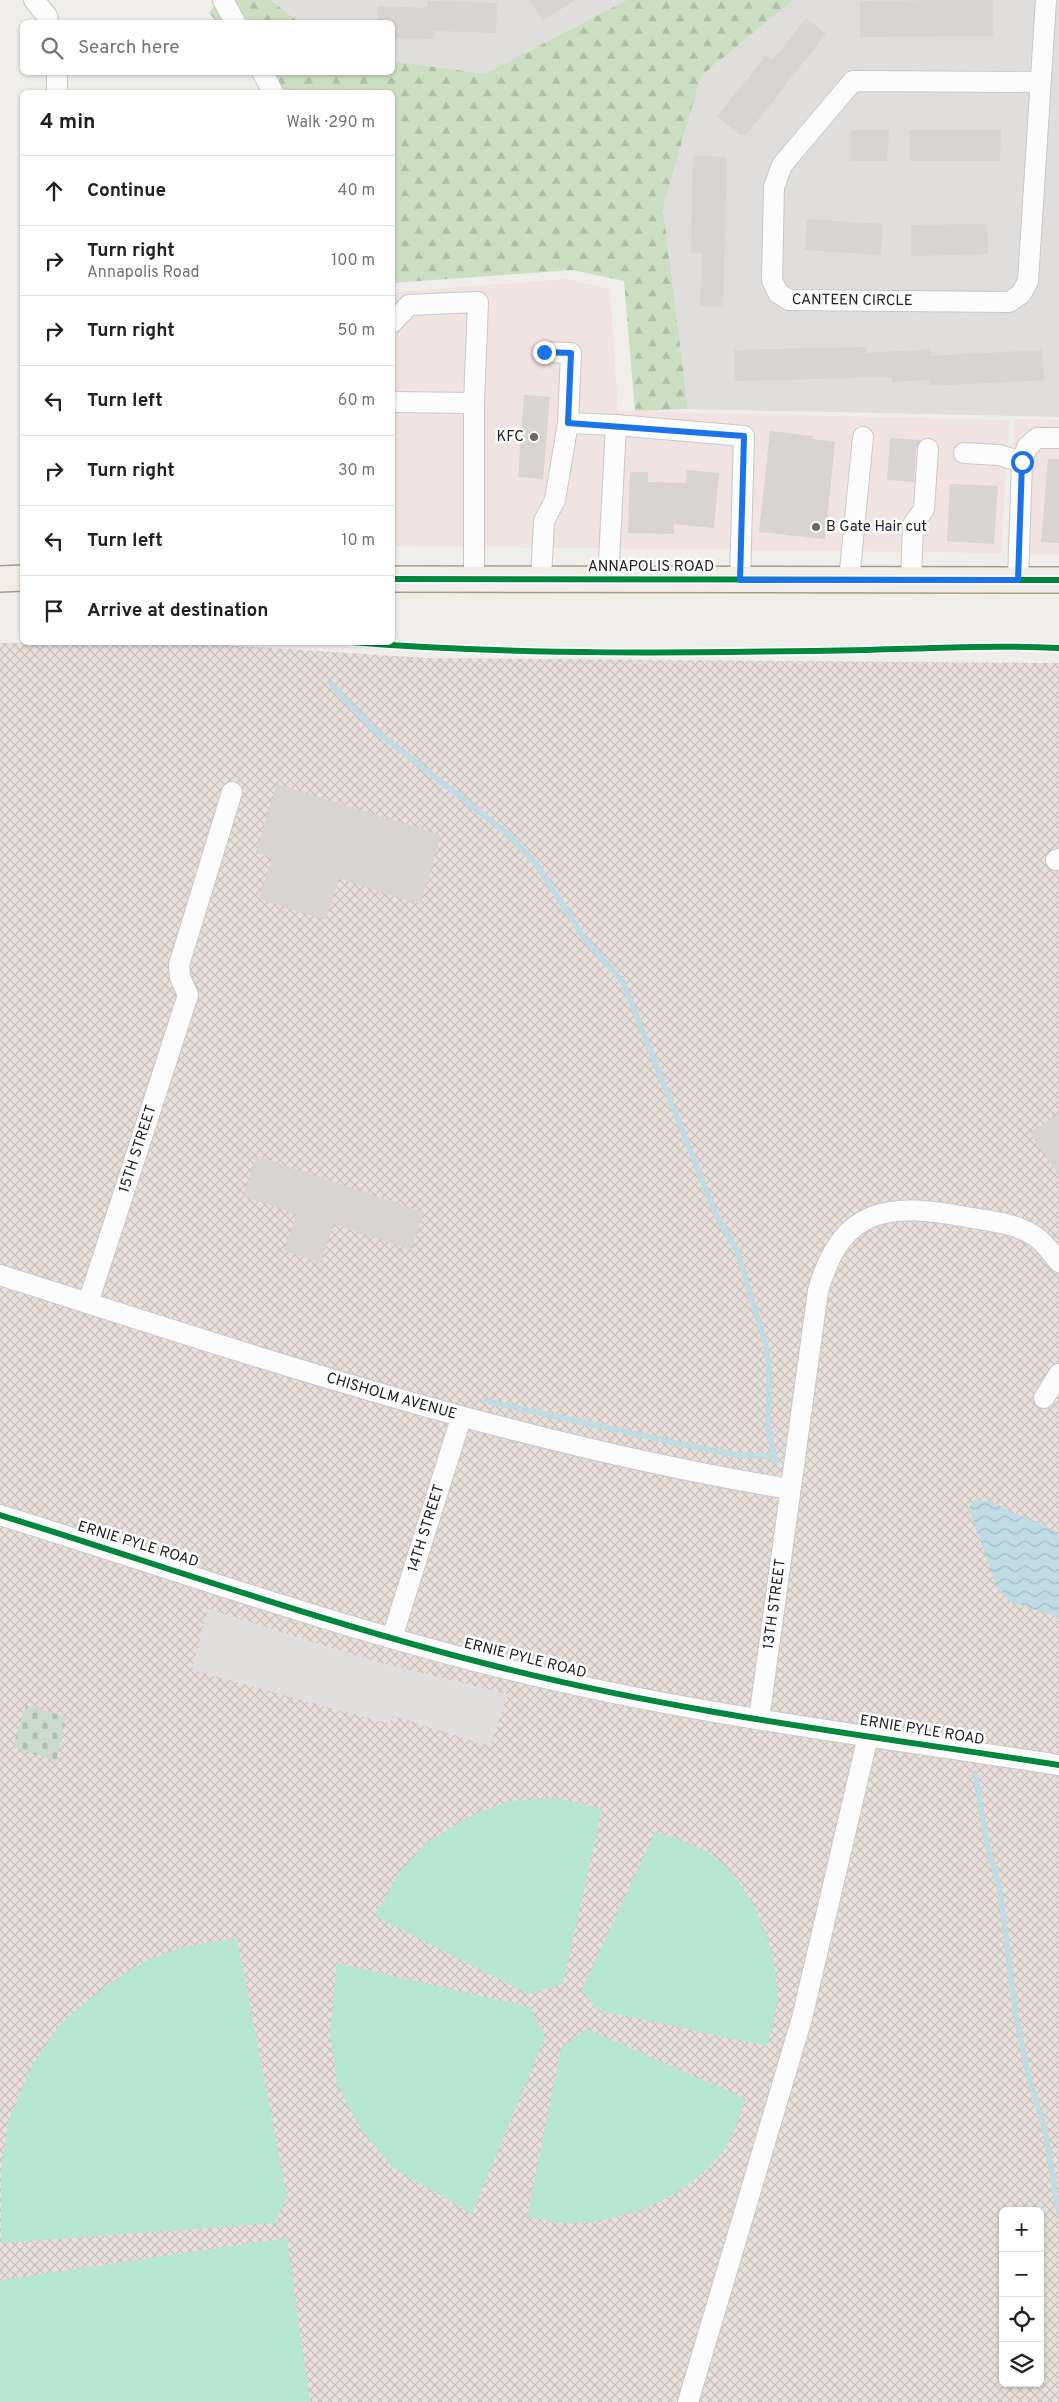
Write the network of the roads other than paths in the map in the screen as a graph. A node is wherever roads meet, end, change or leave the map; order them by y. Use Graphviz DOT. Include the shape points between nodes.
graph roads {
  1 [pos="34,0"];
  2 [pos="223,0"];
  3 [pos="1046,0"];
  4 [pos="48,20"];
  5 [pos="234,20"];
  6 [pos="57,75"];
  7 [pos="264,75"];
  8 [pos="1040,82"];
  9 [pos="56,90"];
  10 [pos="272,90"];
  11 [pos="395,320"];
  12 [pos="544,352"];
  13 [pos="395,402"];
  14 [pos="474,403"];
  15 [pos="568,423"];
  16 [pos="616,425"];
  17 [pos="863,437"];
  18 [pos="1059,438"];
  19 [pos="928,449"];
  20 [pos="964,453"];
  21 [pos="1022,462"];
  22 [pos="0,578"];
  23 [pos="20,578"];
  24 [pos="395,579"];
  25 [pos="474,579"];
  26 [pos="542,579"];
  27 [pos="608,580"];
  28 [pos="740,580"];
  29 [pos="849,580"];
  30 [pos="1018,580"];
  31 [pos="1059,580"];
  32 [pos="911,581"];
  33 [pos="232,792"];
  34 [pos="1059,1262"];
  35 [pos="0,1275"];
  36 [pos="88,1303"];
  37 [pos="1059,1374"];
  38 [pos="1044,1398"];
  39 [pos="461,1418"];
  40 [pos="790,1489"];
  41 [pos="0,1515"];
  42 [pos="392,1638"];
  43 [pos="758,1719"];
  44 [pos="868,1736"];
  45 [pos="1059,1764"];
  46 [pos="688,2402"];
  1 -- 4 [label="street"];
  2 -- 5 [label="street"];
  3 -- 8 [label="street, CANTEEN CIRCLE"];
  6 -- 9 [label="street"];
  7 -- 10 [label="street"];
  8 -- 8 [label="street, CANTEEN CIRCLE" via="853,81 782,165 774,187 772,280 778,293 789,300 999,302 1009,302 1021,294 1028,281"];
  11 -- 14 [label="street" via="409,305 478,302"];
  12 -- 15 [label="street" via="571,353"];
  13 -- 14 [label="street"];
  14 -- 25 [label="street"];
  15 -- 16 [label="street"];
  15 -- 26 [label="street" via="555,500 544,521"];
  16 -- 27 [label="street"];
  16 -- 28 [label="street" via="744,436"];
  17 -- 29 [label="street"];
  18 -- 21 [label="street" via="1037,438 1027,447"];
  19 -- 32 [label="street" via="924,509 913,525"];
  20 -- 21 [label="street" via="999,455"];
  21 -- 30 [label="street"];
  22 -- 23 [label="main road"];
  24 -- 25 [label="main road, ANNAPOLIS ROAD"];
  25 -- 26 [label="main road, ANNAPOLIS ROAD"];
  26 -- 27 [label="main road, ANNAPOLIS ROAD"];
  27 -- 28 [label="main road, ANNAPOLIS ROAD"];
  28 -- 29 [label="main road, ANNAPOLIS ROAD"];
  29 -- 32 [label="main road, ANNAPOLIS ROAD"];
  30 -- 31 [label="main road, ANNAPOLIS ROAD"];
  30 -- 32 [label="main road, ANNAPOLIS ROAD"];
  33 -- 36 [label="street, 15TH STREET" via="179,965 188,995"];
  34 -- 40 [label="street, 13TH STREET" via="1038,1237 1022,1229 928,1210 884,1212 847,1234 826,1264 818,1291"];
  35 -- 36 [label="street, CHISHOLM AVENUE"];
  36 -- 39 [label="street, CHISHOLM AVENUE"];
  37 -- 38 [label="street"];
  39 -- 40 [label="street, CHISHOLM AVENUE" via="633,1460"];
  39 -- 42 [label="street, 14TH STREET"];
  40 -- 43 [label="street, 13TH STREET"];
  41 -- 42 [label="street, ERNIE PYLE ROAD"];
  42 -- 43 [label="street, ERNIE PYLE ROAD" via="575,1685"];
  43 -- 44 [label="street, ERNIE PYLE ROAD"];
  44 -- 45 [label="street, ERNIE PYLE ROAD"];
  44 -- 46 [label="street" via="802,2018"];
}
